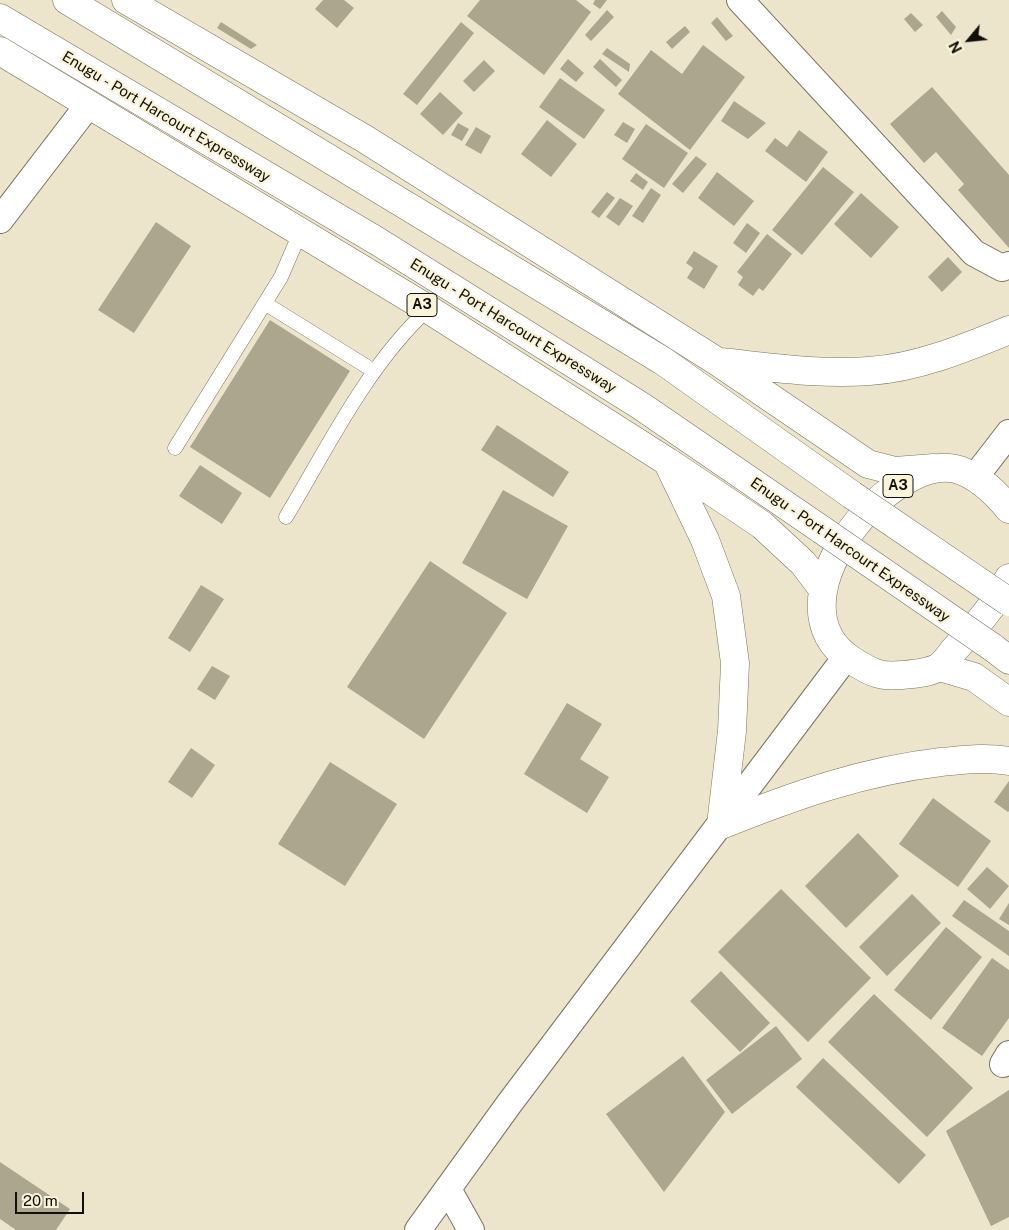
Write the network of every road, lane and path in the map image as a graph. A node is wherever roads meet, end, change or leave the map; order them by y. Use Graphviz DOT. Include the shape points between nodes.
graph roads {
  1 [pos="67,0"];
  2 [pos="126,0"];
  3 [pos="740,0"];
  4 [pos="0,18"];
  5 [pos="0,51"];
  6 [pos="89,104"];
  7 [pos="0,220"];
  8 [pos="300,233"];
  9 [pos="1009,265"];
  10 [pos="266,304"];
  11 [pos="428,309"];
  12 [pos="1009,330"];
  13 [pos="718,362"];
  14 [pos="374,371"];
  15 [pos="1009,432"];
  16 [pos="175,448"];
  17 [pos="668,462"];
  18 [pos="934,468"];
  19 [pos="976,477"];
  20 [pos="1009,509"];
  21 [pos="286,517"];
  22 [pos="1009,578"];
  23 [pos="822,588"];
  24 [pos="1009,602"];
  25 [pos="1000,654"];
  26 [pos="846,657"];
  27 [pos="940,667"];
  28 [pos="1009,702"];
  29 [pos="1009,761"];
  30 [pos="721,824"];
  31 [pos="448,1189"];
  32 [pos="418,1230"];
  33 [pos="471,1230"];
  1 -- 24 [label="main road, A3, bridge" via="663,361"];
  2 -- 13 [label="main road, A3" via="365,139"];
  3 -- 9 [label="street" via="974,253 1002,268"];
  4 -- 25 [label="main road, Enugu - Port Harcourt Expressway / A3, bridge" via="377,241 641,406"];
  5 -- 6 [label="main road, Enugu - Port Harcourt Expressway / A3"];
  6 -- 7 [label="street"];
  6 -- 8 [label="main road, Enugu - Port Harcourt Expressway / A3"];
  8 -- 10 [label="lane" via="291,259"];
  8 -- 11 [label="main road, Enugu - Port Harcourt Expressway / A3"];
  10 -- 14 [label="lane"];
  10 -- 16 [label="lane"];
  11 -- 14 [label="lane" via="394,344"];
  11 -- 17 [label="main road, Enugu - Port Harcourt Expressway / A3"];
  12 -- 13 [label="main road" via="962,349 871,371 820,372"];
  13 -- 18 [label="main road, A3" via="868,464 895,471"];
  14 -- 21 [label="lane"];
  15 -- 19 [label="street"];
  17 -- 23 [label="main road, Enugu - Port Harcourt Expressway / A3" via="762,525 803,563"];
  17 -- 30 [label="main road" via="705,540 726,596 735,663 732,731"];
  18 -- 19 [label="main road, A3" via="955,469"];
  18 -- 23 [label="main road, A3" via="888,492 858,523 832,562"];
  19 -- 20 [label="main road, A3"];
  22 -- 27 [label="main road" via="986,614"];
  23 -- 26 [label="main road, A3" via="820,612 829,639"];
  26 -- 27 [label="main road, A3" via="884,676 916,674"];
  26 -- 30 [label="street"];
  27 -- 28 [label="main road" via="974,677"];
  29 -- 30 [label="main road" via="985,757 904,766 833,783"];
  30 -- 31 [label="street"];
  31 -- 32 [label="street"];
  31 -- 33 [label="street"];
}
